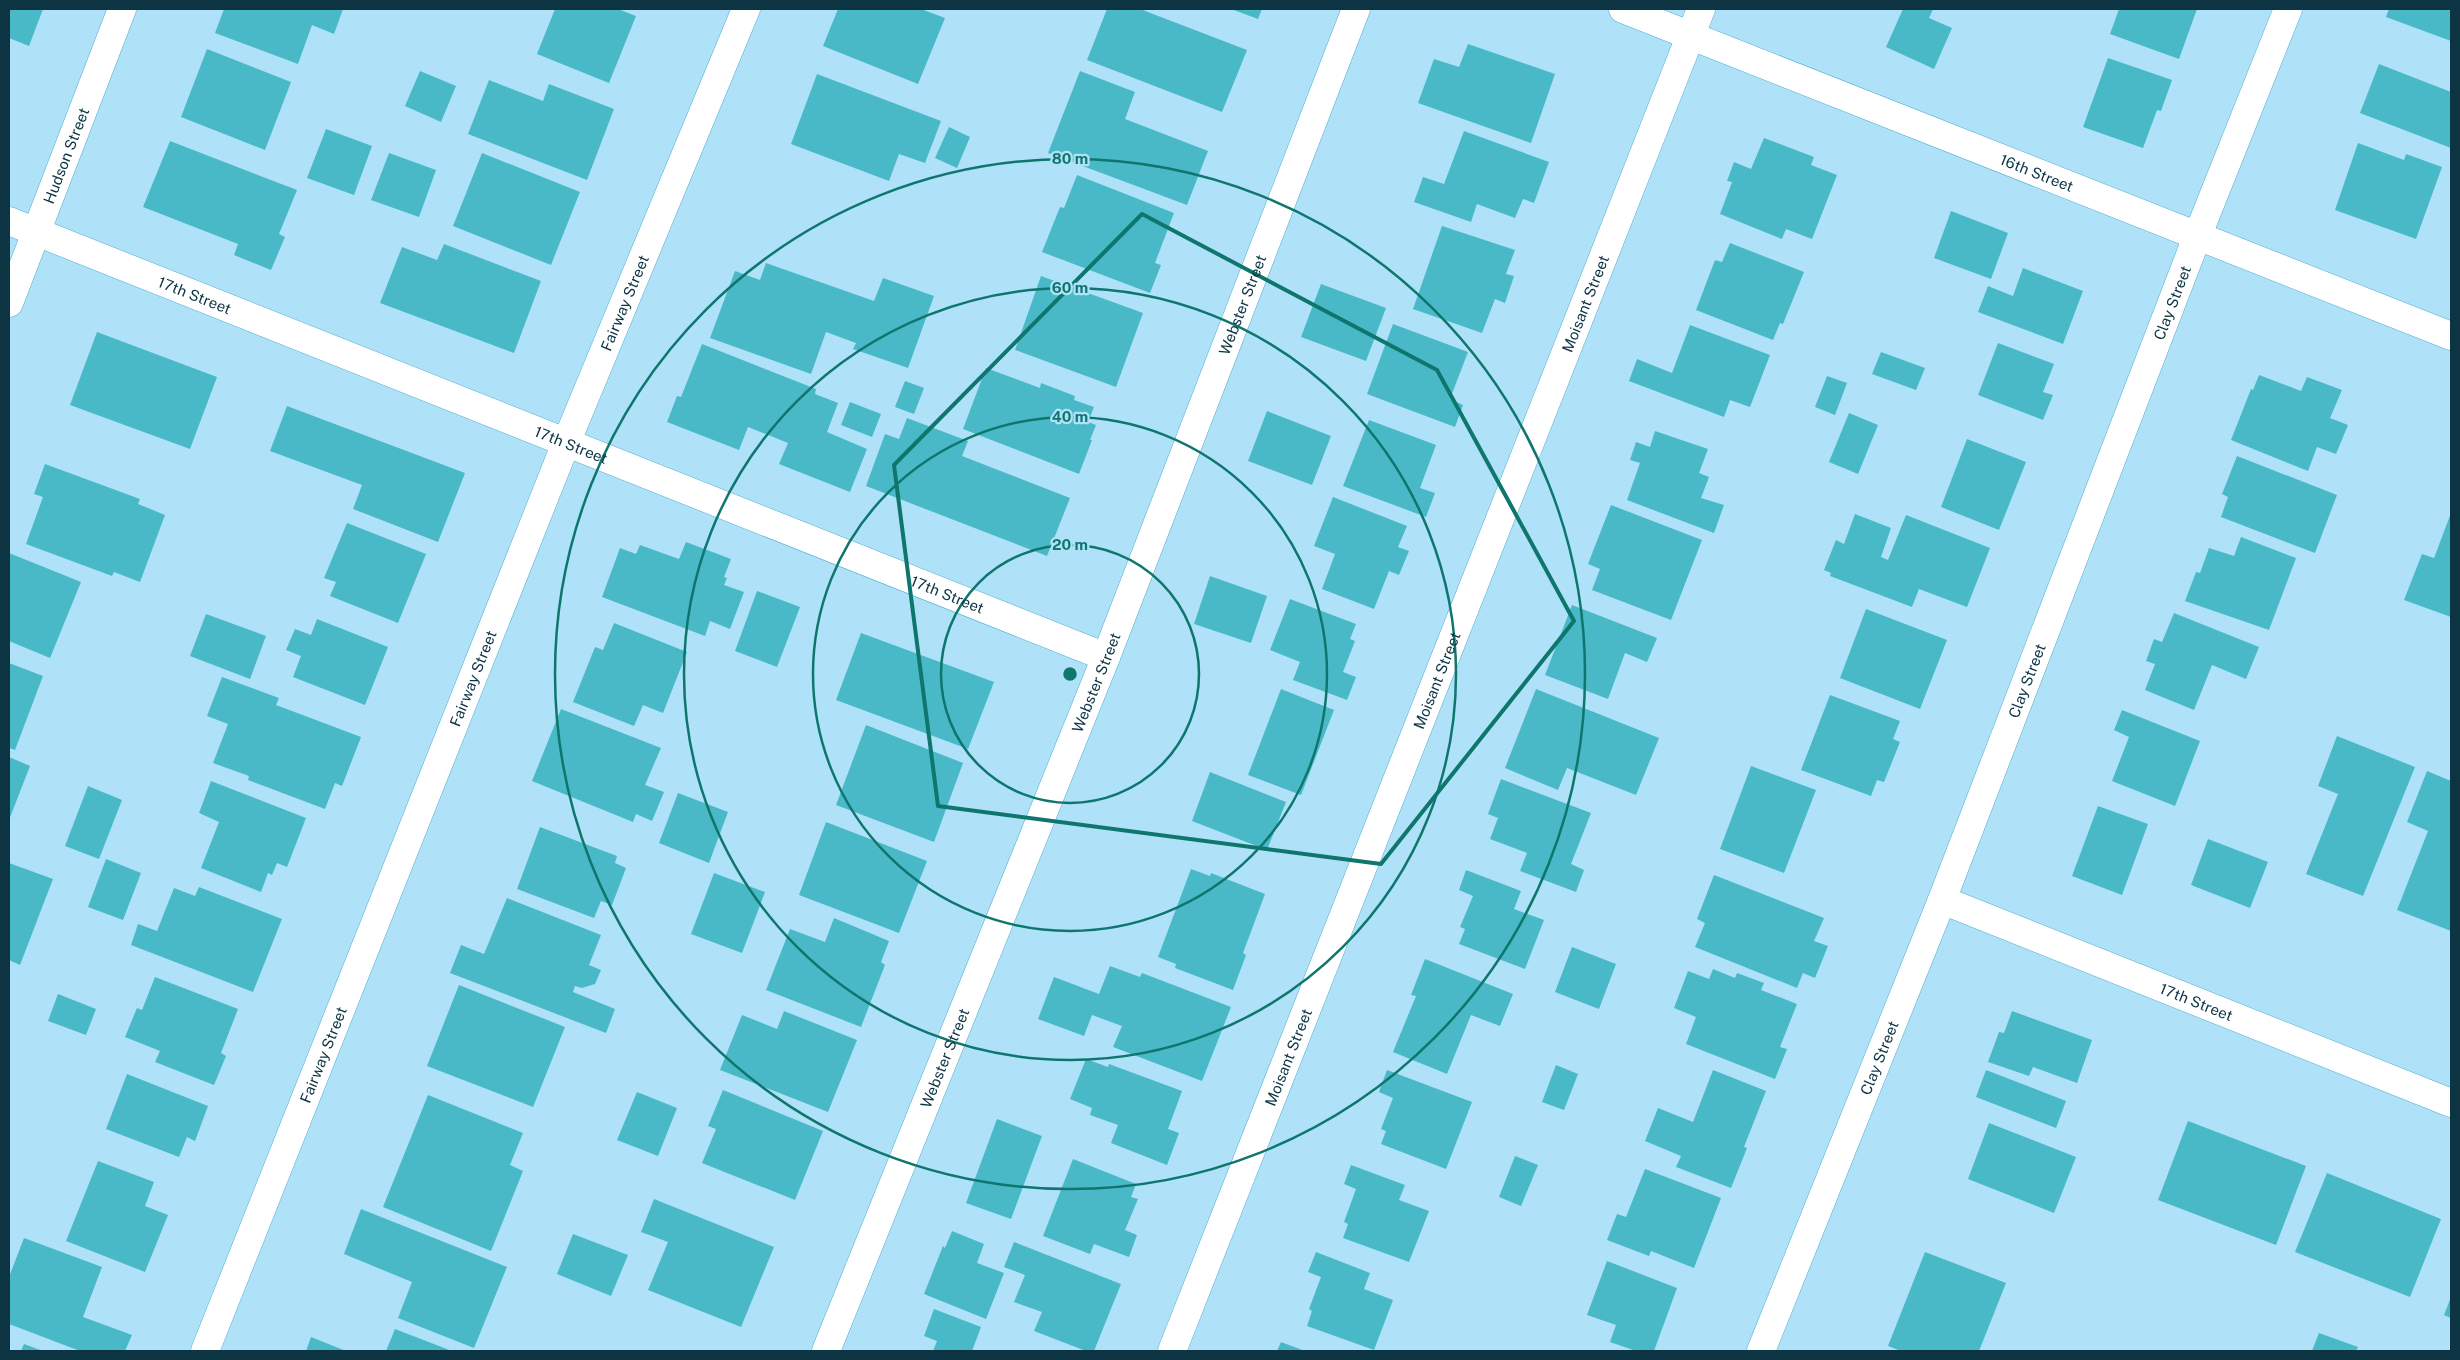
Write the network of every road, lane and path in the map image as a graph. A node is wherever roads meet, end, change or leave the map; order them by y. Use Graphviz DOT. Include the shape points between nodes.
graph roads {
  1 [pos="122,9"];
  2 [pos="746,9"];
  3 [pos="1356,9"];
  4 [pos="1623,9"];
  5 [pos="1701,9"];
  6 [pos="2288,9"];
  7 [pos="1690,35"];
  8 [pos="9,221"];
  9 [pos="36,232"];
  10 [pos="2196,237"];
  11 [pos="9,303"];
  12 [pos="2451,336"];
  13 [pos="566,443"];
  14 [pos="1106,657"];
  15 [pos="1942,900"];
  16 [pos="2451,1103"];
  17 [pos="205,1351"];
  18 [pos="826,1351"];
  19 [pos="1172,1351"];
  20 [pos="1761,1351"];
  1 -- 9 [label="street, Hudson Street"];
  2 -- 13 [label="street, Fairway Street"];
  3 -- 14 [label="street, Webster Street"];
  4 -- 7 [label="street, 16th Street"];
  5 -- 7 [label="street, Moisant Street"];
  6 -- 10 [label="street, Clay Street"];
  7 -- 10 [label="street, 16th Street"];
  7 -- 19 [label="street, Moisant Street"];
  8 -- 9 [label="street, 17th Street"];
  9 -- 11 [label="street, Hudson Street"];
  9 -- 13 [label="street, 17th Street"];
  10 -- 12 [label="street, 16th Street"];
  10 -- 15 [label="street, Clay Street"];
  13 -- 14 [label="street, 17th Street"];
  13 -- 17 [label="street, Fairway Street"];
  14 -- 18 [label="street, Webster Street"];
  15 -- 16 [label="street, 17th Street"];
  15 -- 20 [label="street, Clay Street"];
}
